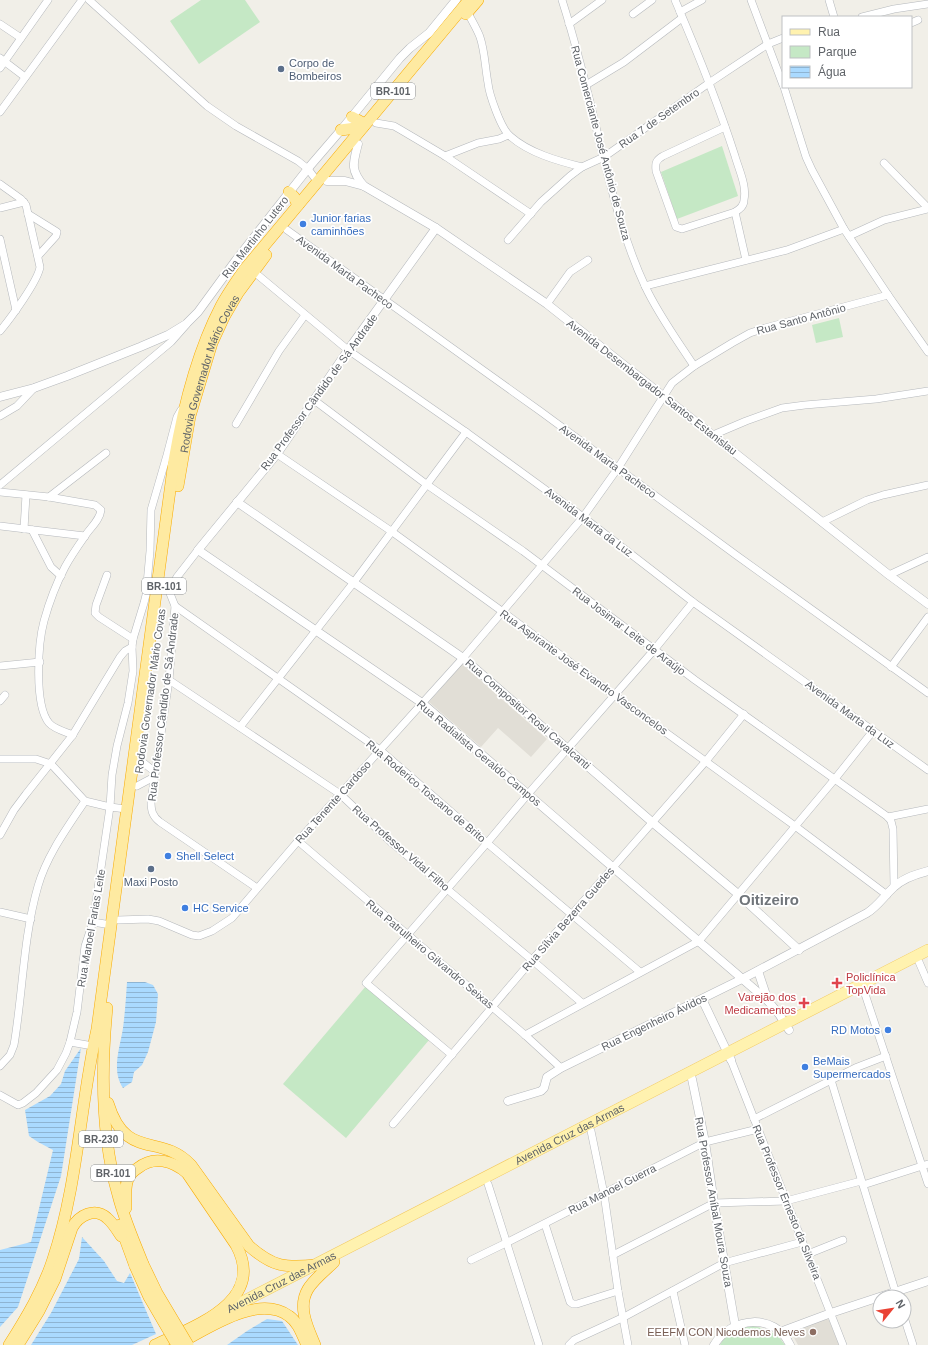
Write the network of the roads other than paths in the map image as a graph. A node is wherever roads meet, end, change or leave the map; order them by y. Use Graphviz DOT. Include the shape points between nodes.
graph roads {
  1 [pos="48,0"];
  2 [pos="82,0"];
  3 [pos="89,0"];
  4 [pos="456,0"];
  5 [pos="469,0"];
  6 [pos="478,0"];
  7 [pos="562,0"];
  8 [pos="602,0"];
  9 [pos="652,0"];
  10 [pos="675,0"];
  11 [pos="702,0"];
  12 [pos="751,0"];
  13 [pos="829,0"];
  14 [pos="928,4"];
  15 [pos="468,13"];
  16 [pos="633,14"];
  17 [pos="681,15"];
  18 [pos="834,16"];
  19 [pos="866,16"];
  20 [pos="918,20"];
  21 [pos="912,23"];
  22 [pos="0,24"];
  23 [pos="569,24"];
  24 [pos="21,38"];
  25 [pos="782,38"];
  26 [pos="768,44"];
  27 [pos="2,60"];
  28 [pos="0,68"];
  29 [pos="25,77"];
  30 [pos="709,83"];
  31 [pos="782,83"];
  32 [pos="586,86"];
  33 [pos="784,88"];
  34 [pos="0,112"];
  35 [pos="352,117"];
  36 [pos="368,125"];
  37 [pos="725,127"];
  38 [pos="341,130"];
  39 [pos="508,135"];
  40 [pos="358,144"];
  41 [pos="445,156"];
  42 [pos="604,157"];
  43 [pos="884,163"];
  44 [pos="582,167"];
  45 [pos="308,169"];
  46 [pos="322,181"];
  47 [pos="0,184"];
  48 [pos="364,186"];
  49 [pos="289,192"];
  50 [pos="24,202"];
  51 [pos="298,205"];
  52 [pos="0,208"];
  53 [pos="928,209"];
  54 [pos="735,212"];
  55 [pos="28,214"];
  56 [pos="531,214"];
  57 [pos="436,228"];
  58 [pos="844,228"];
  59 [pos="286,230"];
  60 [pos="849,236"];
  61 [pos="0,239"];
  62 [pos="508,240"];
  63 [pos="38,256"];
  64 [pos="588,260"];
  65 [pos="746,260"];
  66 [pos="253,271"];
  67 [pos="645,286"];
  68 [pos="888,295"];
  69 [pos="385,301"];
  70 [pos="547,304"];
  71 [pos="16,310"];
  72 [pos="305,315"];
  73 [pos="186,324"];
  74 [pos="0,331"];
  75 [pos="348,350"];
  76 [pos="928,352"];
  77 [pos="694,366"];
  78 [pos="34,388"];
  79 [pos="928,392"];
  80 [pos="664,396"];
  81 [pos="0,397"];
  82 [pos="314,400"];
  83 [pos="185,404"];
  84 [pos="0,416"];
  85 [pos="236,424"];
  86 [pos="466,432"];
  87 [pos="712,435"];
  88 [pos="106,453"];
  89 [pos="278,454"];
  90 [pos="618,468"];
  91 [pos="426,484"];
  92 [pos="928,485"];
  93 [pos="0,486"];
  94 [pos="0,492"];
  95 [pos="26,494"];
  96 [pos="49,497"];
  97 [pos="237,502"];
  98 [pos="584,516"];
  99 [pos="822,522"];
  100 [pos="0,526"];
  101 [pos="24,529"];
  102 [pos="32,530"];
  103 [pos="391,531"];
  104 [pos="85,536"];
  105 [pos="198,550"];
  106 [pos="928,557"];
  107 [pos="542,566"];
  108 [pos="107,575"];
  109 [pos="889,575"];
  110 [pos="61,576"];
  111 [pos="354,582"];
  112 [pos="166,590"];
  113 [pos="693,602"];
  114 [pos="928,604"];
  115 [pos="175,606"];
  116 [pos="503,612"];
  117 [pos="928,617"];
  118 [pos="315,630"];
  119 [pos="133,639"];
  120 [pos="132,647"];
  121 [pos="654,650"];
  122 [pos="463,658"];
  123 [pos="40,662"];
  124 [pos="0,666"];
  125 [pos="891,667"];
  126 [pos="278,679"];
  127 [pos="168,680"];
  128 [pos="130,691"];
  129 [pos="928,693"];
  130 [pos="5,694"];
  131 [pos="142,694"];
  132 [pos="614,695"];
  133 [pos="0,701"];
  134 [pos="422,703"];
  135 [pos="744,714"];
  136 [pos="240,727"];
  137 [pos="873,731"];
  138 [pos="73,735"];
  139 [pos="568,748"];
  140 [pos="380,750"];
  141 [pos="0,758"];
  142 [pos="140,760"];
  143 [pos="706,761"];
  144 [pos="51,764"];
  145 [pos="928,770"];
  146 [pos="155,774"];
  147 [pos="834,780"];
  148 [pos="137,786"];
  149 [pos="340,794"];
  150 [pos="528,794"];
  151 [pos="84,801"];
  152 [pos="110,807"];
  153 [pos="126,809"];
  154 [pos="928,809"];
  155 [pos="888,817"];
  156 [pos="652,822"];
  157 [pos="795,826"];
  158 [pos="0,835"];
  159 [pos="298,841"];
  160 [pos="487,843"];
  161 [pos="613,867"];
  162 [pos="928,870"];
  163 [pos="894,886"];
  164 [pos="257,888"];
  165 [pos="447,889"];
  166 [pos="738,894"];
  167 [pos="887,895"];
  168 [pos="0,912"];
  169 [pos="572,914"];
  170 [pos="31,919"];
  171 [pos="93,922"];
  172 [pos="114,922"];
  173 [pos="407,935"];
  174 [pos="699,941"];
  175 [pos="800,950"];
  176 [pos="928,950"];
  177 [pos="532,960"];
  178 [pos="924,960"];
  179 [pos="758,971"];
  180 [pos="640,972"];
  181 [pos="742,979"];
  182 [pos="928,983"];
  183 [pos="864,991"];
  184 [pos="702,999"];
  185 [pos="768,1001"];
  186 [pos="582,1003"];
  187 [pos="492,1007"];
  188 [pos="787,1027"];
  189 [pos="97,1029"];
  190 [pos="525,1035"];
  191 [pos="70,1042"];
  192 [pos="93,1046"];
  193 [pos="452,1055"];
  194 [pos="729,1056"];
  195 [pos="886,1056"];
  196 [pos="0,1066"];
  197 [pos="561,1068"];
  198 [pos="104,1079"];
  199 [pos="692,1079"];
  200 [pos="830,1080"];
  201 [pos="0,1095"];
  202 [pos="508,1101"];
  203 [pos="754,1119"];
  204 [pos="393,1124"];
  205 [pos="758,1130"];
  206 [pos="591,1131"];
  207 [pos="705,1142"];
  208 [pos="925,1165"];
  209 [pos="862,1183"];
  210 [pos="488,1184"];
  211 [pos="928,1184"];
  212 [pos="604,1194"];
  213 [pos="786,1201"];
  214 [pos="714,1203"];
  215 [pos="127,1224"];
  216 [pos="546,1224"];
  217 [pos="843,1240"];
  218 [pos="802,1242"];
  219 [pos="506,1243"];
  220 [pos="127,1246"];
  221 [pos="808,1254"];
  222 [pos="613,1255"];
  223 [pos="471,1260"];
  224 [pos="334,1262"];
  225 [pos="724,1263"];
  226 [pos="139,1265"];
  227 [pos="316,1265"];
  228 [pos="928,1281"];
  229 [pos="894,1289"];
  230 [pos="910,1289"];
  231 [pos="618,1291"];
  232 [pos="673,1291"];
  233 [pos="872,1302"];
  234 [pos="237,1313"];
  235 [pos="831,1313"];
  236 [pos="211,1317"];
  237 [pos="624,1317"];
  238 [pos="735,1325"];
  239 [pos="908,1329"];
  240 [pos="780,1332"];
  241 [pos="570,1343"];
  242 [pos="8,1345"];
  243 [pos="18,1345"];
  244 [pos="155,1345"];
  245 [pos="176,1345"];
  246 [pos="188,1345"];
  247 [pos="307,1345"];
  248 [pos="315,1345"];
  249 [pos="539,1345"];
  250 [pos="561,1345"];
  251 [pos="628,1345"];
  252 [pos="685,1345"];
  253 [pos="714,1345"];
  254 [pos="790,1345"];
  255 [pos="843,1345"];
  256 [pos="914,1345"];
  1 -- 24 [label="street"];
  2 -- 29 [label="street"];
  3 -- 45 [label="street" via="220,115"];
  4 -- 35 [label="street, Rua Martinho Lutero" via="428,33 405,52"];
  5 -- 36 [label="highway, Rodovia Governador Mário Covas / BR-101"];
  6 -- 15 [label="highway, Rodovia Governador Mário Covas / BR-101"];
  7 -- 23 [label="street, Rua Comerciante José Antônio de Souza"];
  8 -- 23 [label="street"];
  9 -- 16 [label="street"];
  10 -- 17 [label="street"];
  11 -- 17 [label="street"];
  12 -- 26 [label="street"];
  13 -- 18 [label="street"];
  14 -- 19 [label="street"];
  15 -- 36 [label="highway, Rodovia Governador Mário Covas / BR-101"];
  15 -- 39 [label="street" via="480,38 490,96"];
  17 -- 30 [label="street"];
  17 -- 32 [label="street" via="624,62"];
  20 -- 21 [label="street"];
  22 -- 24 [label="street"];
  23 -- 32 [label="street, Rua Comerciante José Antônio de Souza"];
  24 -- 27 [label="street"];
  25 -- 26 [label="street, Rua 7 de Setembro"];
  26 -- 30 [label="street, Rua 7 de Setembro"];
  26 -- 31 [label="street"];
  27 -- 28 [label="street"];
  27 -- 29 [label="street"];
  29 -- 34 [label="street"];
  30 -- 37 [label="street"];
  30 -- 42 [label="street, Rua 7 de Setembro"];
  32 -- 42 [label="street, Rua Comerciante José Antônio de Souza"];
  33 -- 58 [label="street" via="806,157"];
  35 -- 36 [label="highway"];
  35 -- 38 [label="street, Rua Martinho Lutero"];
  36 -- 38 [label="highway"];
  36 -- 40 [label="highway, Rodovia Governador Mário Covas / BR-101"];
  36 -- 41 [label="street" via="398,128"];
  36 -- 46 [label="highway, Rodovia Governador Mário Covas / BR-101"];
  37 -- 54 [label="street" via="745,194 743,206"];
  37 -- 54 [label="street" via="663,156 656,162 656,171 676,227 682,229"];
  38 -- 45 [label="street, Rua Martinho Lutero"];
  39 -- 41 [label="street"];
  39 -- 44 [label="street" via="524,146 561,162"];
  40 -- 46 [label="highway, Rodovia Governador Mário Covas / BR-101"];
  40 -- 48 [label="street, Avenida Desembargador Santos Estanislau" via="353,168"];
  41 -- 56 [label="street"];
  42 -- 44 [label="street, Rua 7 de Setembro"];
  42 -- 67 [label="street, Rua Comerciante José Antônio de Souza" via="620,219"];
  43 -- 53 [label="street"];
  44 -- 56 [label="street, Rua 7 de Setembro" via="552,191"];
  45 -- 46 [label="street"];
  45 -- 49 [label="street, Rua Martinho Lutero"];
  46 -- 48 [label="street, Avenida Desembargador Santos Estanislau" via="345,181"];
  46 -- 51 [label="highway, Rodovia Governador Mário Covas / BR-101"];
  46 -- 59 [label="highway, Rodovia Governador Mário Covas / BR-101"];
  47 -- 50 [label="street"];
  48 -- 57 [label="street, Avenida Desembargador Santos Estanislau"];
  49 -- 51 [label="highway"];
  49 -- 73 [label="street, Rua Martinho Lutero" via="198,312"];
  50 -- 52 [label="street"];
  50 -- 55 [label="street"];
  51 -- 83 [label="highway, Rodovia Governador Mário Covas / BR-101" via="244,270 221,306 194,371"];
  53 -- 60 [label="street" via="884,220"];
  54 -- 65 [label="street"];
  55 -- 63 [label="street"];
  55 -- 63 [label="street" via="57,232"];
  56 -- 62 [label="street, Rua 7 de Setembro"];
  57 -- 69 [label="street, Rua Professor Cândido de Sá Andrade"];
  57 -- 70 [label="street, Avenida Desembargador Santos Estanislau"];
  58 -- 60 [label="street"];
  58 -- 65 [label="street" via="787,250"];
  59 -- 66 [label="highway, Rodovia Governador Mário Covas / BR-101"];
  59 -- 69 [label="street, Avenida Marta Pacheco"];
  60 -- 68 [label="street"];
  61 -- 71 [label="street"];
  63 -- 71 [label="street" via="38,275"];
  64 -- 70 [label="street" via="570,272"];
  65 -- 67 [label="street"];
  66 -- 72 [label="street, Avenida Marta da Luz"];
  66 -- 112 [label="highway, Rodovia Governador Mário Covas / BR-101" via="224,317 212,343 190,416"];
  67 -- 77 [label="street, Rua Comerciante José Antônio de Souza"];
  68 -- 76 [label="street"];
  68 -- 77 [label="street, Rua Santo Antônio" via="750,333"];
  69 -- 75 [label="street, Rua Professor Cândido de Sá Andrade"];
  69 -- 90 [label="street, Avenida Marta Pacheco"];
  70 -- 80 [label="street, Avenida Desembargador Santos Estanislau"];
  71 -- 74 [label="street"];
  72 -- 75 [label="street, Avenida Marta da Luz"];
  72 -- 85 [label="street" via="279,351"];
  73 -- 78 [label="street, Rua Martinho Lutero" via="173,333 140,347"];
  73 -- 93 [label="street" via="171,342"];
  75 -- 82 [label="street, Rua Professor Cândido de Sá Andrade"];
  75 -- 86 [label="street, Avenida Marta da Luz"];
  77 -- 80 [label="street, Rua Santo Antônio" via="672,383"];
  78 -- 81 [label="street, Rua Martinho Lutero"];
  78 -- 84 [label="street" via="17,406"];
  79 -- 87 [label="street" via="782,408"];
  80 -- 87 [label="street, Avenida Desembargador Santos Estanislau"];
  80 -- 90 [label="street, Rua Santo Antônio"];
  82 -- 89 [label="street, Rua Professor Cândido de Sá Andrade"];
  82 -- 91 [label="street, Rua Josimar Leite de Araújo"];
  83 -- 119 [label="street, Rua Manoel Farias Leite" via="177,417 150,510 149,574 144,603"];
  83 -- 131 [label="highway, Rodovia Governador Mário Covas / BR-101" via="174,461"];
  86 -- 91 [label="street"];
  86 -- 98 [label="street, Avenida Marta da Luz"];
  87 -- 99 [label="street, Avenida Desembargador Santos Estanislau"];
  88 -- 96 [label="street"];
  89 -- 97 [label="street, Rua Professor Cândido de Sá Andrade"];
  89 -- 103 [label="street, Rua Aspirante José Evandro Vasconcelos"];
  90 -- 98 [label="street, Rua Santo Antônio"];
  90 -- 125 [label="street, Avenida Marta Pacheco"];
  91 -- 103 [label="street"];
  91 -- 107 [label="street, Rua Josimar Leite de Araújo"];
  92 -- 99 [label="street" via="867,500"];
  94 -- 95 [label="street"];
  95 -- 96 [label="street"];
  95 -- 101 [label="street"];
  96 -- 104 [label="street" via="95,505 100,510 100,515"];
  97 -- 105 [label="street, Rua Professor Cândido de Sá Andrade"];
  97 -- 111 [label="street, Rua Compositor Rosil Cavalcanti"];
  98 -- 107 [label="street, Rua Tenente Cardoso"];
  98 -- 113 [label="street, Avenida Marta da Luz"];
  99 -- 109 [label="street, Avenida Desembargador Santos Estanislau"];
  100 -- 101 [label="street"];
  101 -- 102 [label="street"];
  102 -- 104 [label="street"];
  102 -- 110 [label="street" via="51,567"];
  103 -- 111 [label="street"];
  103 -- 116 [label="street, Rua Aspirante José Evandro Vasconcelos"];
  104 -- 110 [label="street"];
  105 -- 112 [label="street, Rua Professor Cândido de Sá Andrade"];
  105 -- 118 [label="street, Rua Radialista Geraldo Campos"];
  106 -- 109 [label="street"];
  107 -- 116 [label="street, Rua Tenente Cardoso"];
  107 -- 121 [label="street, Rua Josimar Leite de Araújo"];
  108 -- 119 [label="street" via="95,613"];
  109 -- 114 [label="street, Avenida Desembargador Santos Estanislau"];
  110 -- 123 [label="street" via="44,622"];
  111 -- 118 [label="street"];
  111 -- 122 [label="street, Rua Compositor Rosil Cavalcanti"];
  112 -- 115 [label="street"];
  112 -- 142 [label="highway, Rodovia Governador Mário Covas / BR-101"];
  113 -- 121 [label="street"];
  113 -- 137 [label="street, Avenida Marta da Luz"];
  115 -- 126 [label="street, Rua Roderico Toscano de Brito"];
  115 -- 127 [label="street, Rua Professor Cândido de Sá Andrade"];
  116 -- 122 [label="street, Rua Tenente Cardoso"];
  116 -- 132 [label="street, Rua Aspirante José Evandro Vasconcelos"];
  117 -- 125 [label="street"];
  118 -- 126 [label="street"];
  118 -- 134 [label="street, Rua Radialista Geraldo Campos"];
  119 -- 120 [label="street, Rua Manoel Farias Leite"];
  120 -- 128 [label="street, Rua Manoel Farias Leite" via="133,671"];
  120 -- 138 [label="street" via="120,658"];
  121 -- 132 [label="street"];
  121 -- 135 [label="street, Rua Josimar Leite de Araújo"];
  122 -- 134 [label="street, Rua Tenente Cardoso"];
  122 -- 139 [label="street, Rua Compositor Rosil Cavalcanti"];
  123 -- 124 [label="street"];
  123 -- 138 [label="street" via="40,697 46,717 51,725"];
  125 -- 129 [label="street, Avenida Marta Pacheco"];
  126 -- 136 [label="street"];
  126 -- 140 [label="street, Rua Roderico Toscano de Brito"];
  127 -- 136 [label="street, Rua Professor Vidal Filho"];
  127 -- 146 [label="street, Rua Professor Cândido de Sá Andrade"];
  128 -- 131 [label="street"];
  128 -- 152 [label="street, Rua Manoel Farias Leite" via="112,775"];
  130 -- 133 [label="street"];
  131 -- 153 [label="highway, Rodovia Governador Mário Covas / BR-101"];
  132 -- 139 [label="street"];
  132 -- 143 [label="street, Rua Aspirante José Evandro Vasconcelos"];
  134 -- 140 [label="street, Rua Tenente Cardoso"];
  134 -- 150 [label="street, Rua Radialista Geraldo Campos"];
  135 -- 143 [label="street, Rua Sílvia Bezerra Guedes"];
  135 -- 147 [label="street, Rua Josimar Leite de Araújo"];
  136 -- 149 [label="street, Rua Professor Vidal Filho"];
  137 -- 145 [label="street, Avenida Marta da Luz"];
  137 -- 147 [label="street"];
  138 -- 144 [label="street"];
  139 -- 150 [label="street"];
  139 -- 156 [label="street, Rua Compositor Rosil Cavalcanti"];
  140 -- 149 [label="street, Rua Tenente Cardoso"];
  140 -- 160 [label="street, Rua Roderico Toscano de Brito"];
  141 -- 144 [label="street" via="36,759"];
  142 -- 146 [label="street"];
  142 -- 148 [label="highway, Rodovia Governador Mário Covas / BR-101"];
  143 -- 156 [label="street, Rua Sílvia Bezerra Guedes"];
  143 -- 157 [label="street, Rua Aspirante José Evandro Vasconcelos"];
  144 -- 151 [label="street"];
  144 -- 158 [label="street" via="14,810"];
  146 -- 148 [label="street"];
  146 -- 164 [label="street, Rua Professor Cândido de Sá Andrade" via="151,810 156,818"];
  147 -- 155 [label="street, Rua Josimar Leite de Araújo"];
  147 -- 157 [label="street"];
  148 -- 172 [label="highway, Rodovia Governador Mário Covas / BR-101"];
  149 -- 159 [label="street, Rua Tenente Cardoso"];
  149 -- 165 [label="street, Rua Professor Vidal Filho" via="392,843"];
  150 -- 160 [label="street"];
  150 -- 161 [label="street, Rua Radialista Geraldo Campos"];
  151 -- 152 [label="street"];
  151 -- 170 [label="street" via="46,867 38,886"];
  152 -- 153 [label="street"];
  152 -- 171 [label="street, Rua Manoel Farias Leite"];
  153 -- 172 [label="highway, Rodovia Governador Mário Covas / BR-101"];
  154 -- 155 [label="street"];
  155 -- 163 [label="street" via="892,821 893,829"];
  156 -- 161 [label="street, Rua Sílvia Bezerra Guedes"];
  156 -- 166 [label="street, Rua Compositor Rosil Cavalcanti"];
  157 -- 166 [label="street"];
  157 -- 167 [label="street, Rua Aspirante José Evandro Vasconcelos"];
  159 -- 164 [label="street, Rua Tenente Cardoso"];
  159 -- 173 [label="street, Rua Patrulheiro Gilvandro Seixas"];
  160 -- 165 [label="street"];
  160 -- 169 [label="street, Rua Roderico Toscano de Brito"];
  161 -- 169 [label="street, Rua Sílvia Bezerra Guedes"];
  161 -- 174 [label="street, Rua Radialista Geraldo Campos"];
  162 -- 163 [label="street, Rua Engenheiro Ávidos" via="910,876"];
  163 -- 167 [label="street, Rua Engenheiro Ávidos"];
  164 -- 172 [label="street, Rua Tenente Cardoso" via="232,918 204,935 192,935 148,918"];
  165 -- 173 [label="street"];
  165 -- 177 [label="street, Rua Professor Vidal Filho"];
  166 -- 174 [label="street"];
  166 -- 175 [label="street, Rua Compositor Rosil Cavalcanti"];
  167 -- 175 [label="street, Rua Engenheiro Ávidos" via="867,913"];
  168 -- 170 [label="street"];
  169 -- 177 [label="street, Rua Sílvia Bezerra Guedes"];
  169 -- 180 [label="street, Rua Roderico Toscano de Brito"];
  170 -- 196 [label="street" via="14,1045 10,1055"];
  171 -- 172 [label="street"];
  171 -- 191 [label="street, Rua Manoel Farias Leite" via="85,946 77,1012"];
  172 -- 189 [label="highway, Rodovia Governador Mário Covas / BR-101"];
  172 -- 198 [label="highway, Rodovia Governador Mário Covas / BR-101" via="106,1015"];
  173 -- 187 [label="street, Rua Patrulheiro Gilvandro Seixas"];
  173 -- 193 [label="street" via="366,983"];
  174 -- 180 [label="street"];
  174 -- 181 [label="street, Rua Radialista Geraldo Campos"];
  175 -- 179 [label="street, Rua Engenheiro Ávidos"];
  176 -- 188 [label="main road, Avenida Cruz das Armas"];
  177 -- 186 [label="street, Rua Professor Vidal Filho"];
  177 -- 187 [label="street, Rua Sílvia Bezerra Guedes"];
  178 -- 182 [label="street"];
  178 -- 183 [label="main road, Avenida Cruz das Armas"];
  179 -- 181 [label="street, Rua Engenheiro Ávidos"];
  179 -- 185 [label="street"];
  180 -- 186 [label="street"];
  181 -- 184 [label="street, Rua Engenheiro Ávidos"];
  181 -- 185 [label="street, Rua Radialista Geraldo Campos"];
  183 -- 188 [label="main road, Avenida Cruz das Armas"];
  183 -- 195 [label="street"];
  184 -- 194 [label="street"];
  184 -- 197 [label="street, Rua Engenheiro Ávidos"];
  185 -- 188 [label="street"];
  186 -- 190 [label="street"];
  187 -- 190 [label="street, Rua Patrulheiro Gilvandro Seixas"];
  187 -- 193 [label="street, Rua Sílvia Bezerra Guedes"];
  188 -- 194 [label="main road, Avenida Cruz das Armas"];
  189 -- 192 [label="highway"];
  189 -- 220 [label="highway, BR-230" via="96,1098 102,1152 111,1196"];
  190 -- 197 [label="street, Rua Patrulheiro Gilvandro Seixas"];
  191 -- 192 [label="street"];
  191 -- 201 [label="street, Rua Manoel Farias Leite" via="57,1070 23,1103 18,1105"];
  192 -- 242 [label="highway" via="76,1163 65,1218 53,1260 39,1292 24,1322"];
  193 -- 204 [label="street, Rua Sílvia Bezerra Guedes"];
  194 -- 199 [label="main road, Avenida Cruz das Armas"];
  194 -- 203 [label="street, Rua Professor Ernesto da Silveira"];
  194 -- 227 [label="main road, Avenida Cruz das Armas"];
  195 -- 200 [label="street"];
  195 -- 208 [label="street"];
  197 -- 202 [label="street, Rua Engenheiro Ávidos" via="547,1077 543,1090"];
  198 -- 215 [label="highway, Rodovia Governador Mário Covas / BR-101" via="109,1151 117,1194"];
  198 -- 227 [label="highway" via="111,1112 120,1130 139,1143 170,1151 186,1159 249,1246 259,1255 285,1266"];
  199 -- 206 [label="main road, Avenida Cruz das Armas"];
  199 -- 207 [label="street, Rua Professor Aníbal Moura Souza"];
  200 -- 203 [label="street"];
  200 -- 209 [label="street"];
  203 -- 205 [label="street, Rua Professor Ernesto da Silveira"];
  205 -- 207 [label="street, Rua Manoel Guerra"];
  205 -- 213 [label="street, Rua Professor Ernesto da Silveira"];
  206 -- 210 [label="main road, Avenida Cruz das Armas"];
  206 -- 212 [label="street"];
  207 -- 212 [label="street, Rua Manoel Guerra"];
  207 -- 214 [label="street, Rua Professor Aníbal Moura Souza"];
  208 -- 209 [label="street"];
  208 -- 211 [label="street"];
  209 -- 213 [label="street"];
  209 -- 229 [label="street"];
  210 -- 219 [label="street"];
  210 -- 224 [label="main road, Avenida Cruz das Armas"];
  212 -- 216 [label="street, Rua Manoel Guerra"];
  212 -- 222 [label="street"];
  213 -- 214 [label="street"];
  213 -- 218 [label="street, Rua Professor Ernesto da Silveira"];
  214 -- 222 [label="street"];
  214 -- 225 [label="street, Rua Professor Aníbal Moura Souza"];
  215 -- 226 [label="highway, Rodovia Governador Mário Covas / BR-101"];
  215 -- 236 [label="highway" via="126,1185 134,1171 140,1166 158,1160 179,1166 187,1173 242,1255 244,1276 239,1291"];
  216 -- 219 [label="street, Rua Manoel Guerra"];
  216 -- 231 [label="street" via="570,1302 577,1304"];
  217 -- 221 [label="street"];
  218 -- 221 [label="street, Rua Professor Ernesto da Silveira"];
  218 -- 225 [label="street"];
  219 -- 223 [label="street, Rua Manoel Guerra"];
  219 -- 249 [label="street"];
  220 -- 226 [label="highway, BR-230"];
  220 -- 243 [label="highway" via="101,1214 84,1215 79,1218 72,1228 55,1279"];
  221 -- 235 [label="street, Rua Professor Ernesto da Silveira"];
  222 -- 231 [label="street"];
  224 -- 234 [label="main road, Avenida Cruz das Armas"];
  224 -- 248 [label="highway" via="308,1288 303,1302 304,1315"];
  225 -- 232 [label="street"];
  225 -- 238 [label="street, Rua Professor Aníbal Moura Souza"];
  226 -- 245 [label="highway, BR-230, bridge" via="149,1297"];
  226 -- 246 [label="highway, Rodovia Governador Mário Covas / BR-101, bridge"];
  227 -- 236 [label="main road, Avenida Cruz das Armas"];
  228 -- 230 [label="street"];
  231 -- 237 [label="street"];
  232 -- 237 [label="street"];
  232 -- 252 [label="street"];
  233 -- 235 [label="street"];
  234 -- 245 [label="highway"];
  234 -- 247 [label="highway" via="267,1308 281,1312 289,1316 299,1327"];
  235 -- 240 [label="street"];
  235 -- 255 [label="street, Rua Professor Ernesto da Silveira"];
  236 -- 244 [label="highway"];
  237 -- 241 [label="street"];
  237 -- 251 [label="street"];
  238 -- 240 [label="street" via="759,1322 770,1325"];
  238 -- 253 [label="street" via="720,1336"];
  239 -- 256 [label="street"];
  240 -- 254 [label="street"];
  241 -- 250 [label="street"];
}
